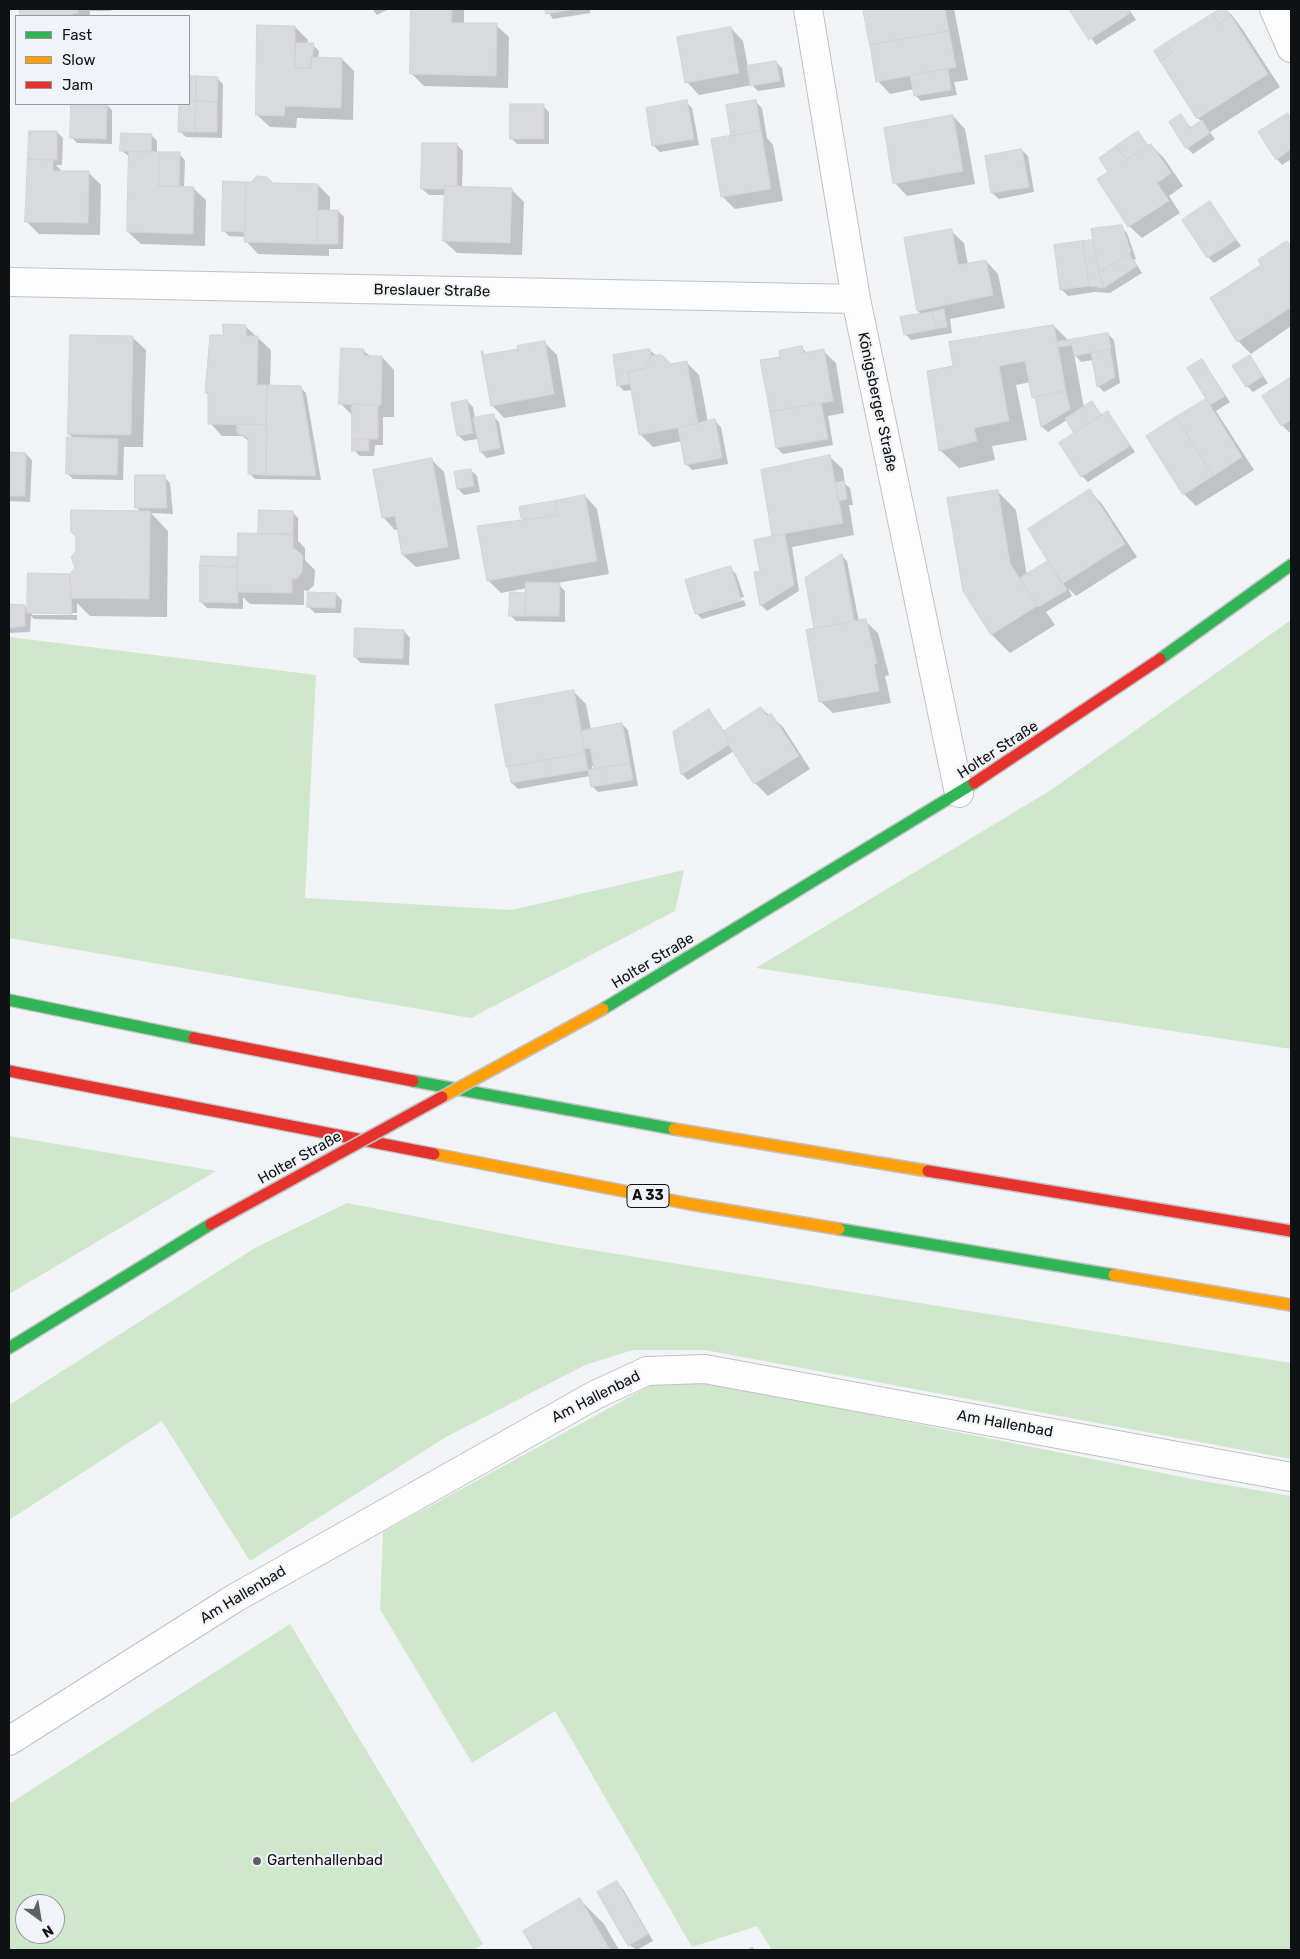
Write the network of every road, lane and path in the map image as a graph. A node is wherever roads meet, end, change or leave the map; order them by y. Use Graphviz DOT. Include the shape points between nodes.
graph roads {
  1 [pos="808,9"];
  2 [pos="1274,9"];
  3 [pos="1291,48"];
  4 [pos="9,282"];
  5 [pos="856,300"];
  6 [pos="1291,565"];
  7 [pos="959,793"];
  8 [pos="9,1000"];
  9 [pos="9,1071"];
  10 [pos="1291,1231"];
  11 [pos="1291,1305"];
  12 [pos="9,1348"];
  13 [pos="1291,1477"];
  14 [pos="9,1741"];
  1 -- 5 [label="street, Königsberger Straße"];
  2 -- 3 [label="street"];
  4 -- 5 [label="street, Breslauer Straße"];
  5 -- 7 [label="street, Königsberger Straße"];
  6 -- 7 [label="main road, Holter Straße" via="1110,694"];
  7 -- 12 [label="main road, Holter Straße, bridge" via="603,1009 211,1224"];
  8 -- 10 [label="main road" via="300,1060 685,1131"];
  9 -- 11 [label="main road, A 33" via="690,1204"];
  13 -- 14 [label="street, Am Hallenbad" via="705,1369 647,1371 594,1395 252,1588"];
}
